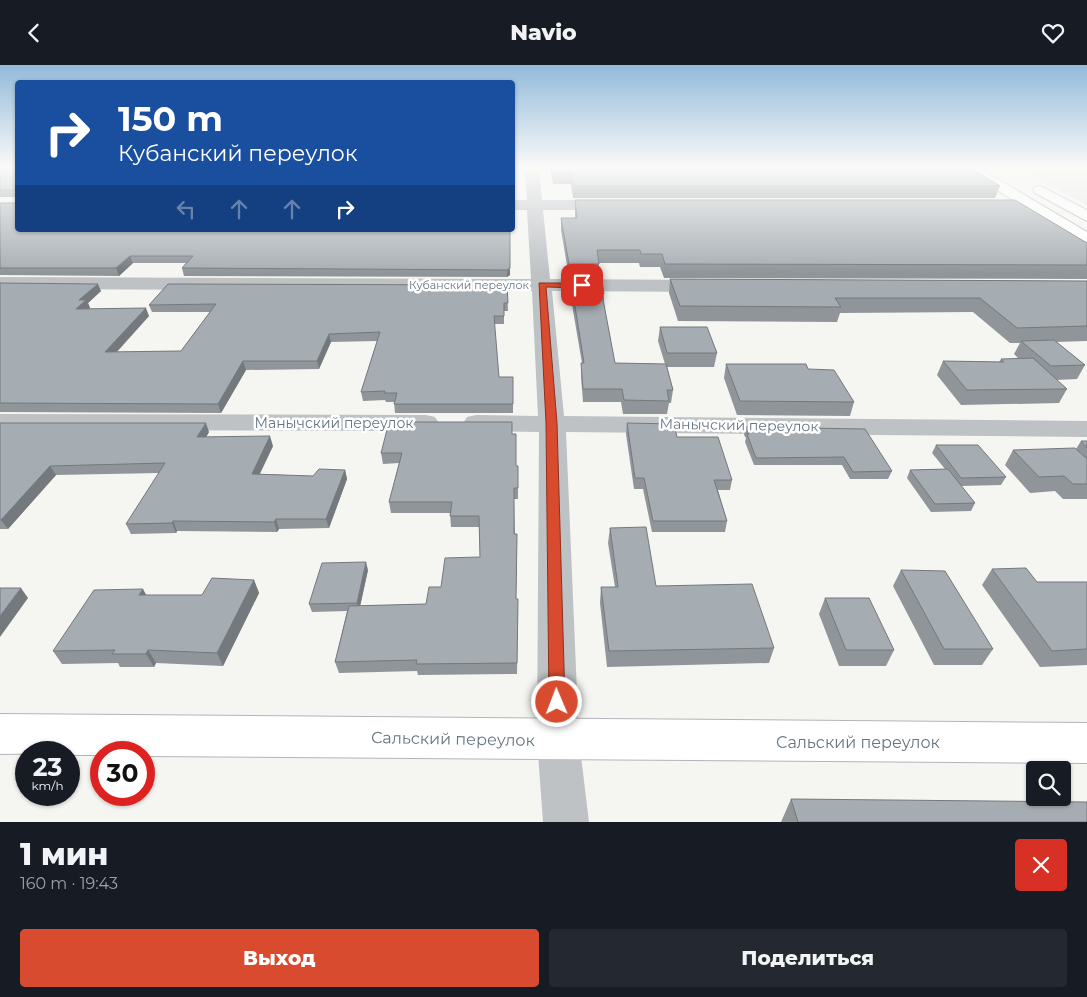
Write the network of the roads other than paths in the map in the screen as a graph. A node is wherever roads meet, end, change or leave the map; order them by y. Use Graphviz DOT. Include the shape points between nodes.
graph roads {
  1 [pos="1027,203"];
  2 [pos="1065,203"];
  3 [pos="524,205"];
  4 [pos="1005,205"];
  5 [pos="1030,205"];
  6 [pos="632,206"];
  7 [pos="1087,216"];
  8 [pos="1087,239"];
  9 [pos="0,283"];
  10 [pos="542,285"];
  11 [pos="728,286"];
  12 [pos="0,422"];
  13 [pos="552,423"];
  14 [pos="1087,429"];
  15 [pos="0,734"];
  16 [pos="558,740"];
  17 [pos="1087,743"];
  18 [pos="566,822"];
  1 -- 5 [label="main road"];
  2 -- 7 [label="main road"];
  3 -- 6 [label="street"];
  3 -- 10 [label="street"];
  4 -- 5 [label="street"];
  5 -- 8 [label="main road"];
  9 -- 10 [label="street, Кубанский переулок"];
  10 -- 11 [label="street, Кубанский переулок"];
  10 -- 13 [label="street"];
  12 -- 13 [label="street, Манычский переулок"];
  13 -- 14 [label="street, Манычский переулок"];
  13 -- 16 [label="street"];
  15 -- 16 [label="main road, Сальский переулок"];
  16 -- 17 [label="main road, Сальский переулок"];
  16 -- 18 [label="street"];
}
